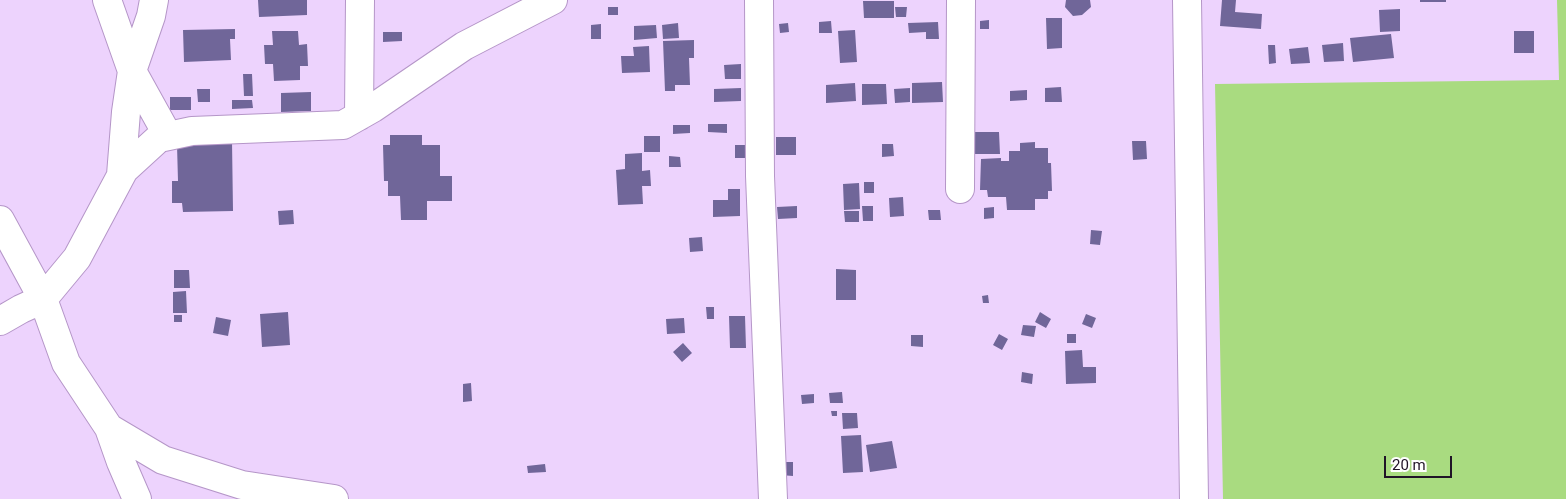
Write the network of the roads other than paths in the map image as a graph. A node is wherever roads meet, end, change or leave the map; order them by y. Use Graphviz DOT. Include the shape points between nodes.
graph roads {
  1 [pos="107,0"];
  2 [pos="154,0"];
  3 [pos="360,0"];
  4 [pos="553,0"];
  5 [pos="759,0"];
  6 [pos="961,0"];
  7 [pos="1187,0"];
  8 [pos="132,71"];
  9 [pos="359,116"];
  10 [pos="168,136"];
  11 [pos="121,175"];
  12 [pos="960,189"];
  13 [pos="0,220"];
  14 [pos="43,299"];
  15 [pos="0,321"];
  16 [pos="109,428"];
  17 [pos="137,499"];
  18 [pos="334,499"];
  19 [pos="773,499"];
  20 [pos="1194,499"];
  1 -- 8 [label="street"];
  2 -- 8 [label="street"];
  3 -- 9 [label="street"];
  4 -- 9 [label="street" via="464,46"];
  5 -- 19 [label="street" via="760,176"];
  6 -- 12 [label="street"];
  7 -- 20 [label="street"];
  8 -- 10 [label="street"];
  8 -- 11 [label="street"];
  9 -- 10 [label="street" via="342,125 192,131"];
  10 -- 11 [label="street" via="159,138"];
  11 -- 14 [label="street" via="77,258"];
  13 -- 14 [label="street"];
  14 -- 15 [label="street"];
  14 -- 16 [label="street" via="66,363"];
  16 -- 17 [label="street"];
  16 -- 18 [label="street" via="163,460 242,485"];
}
